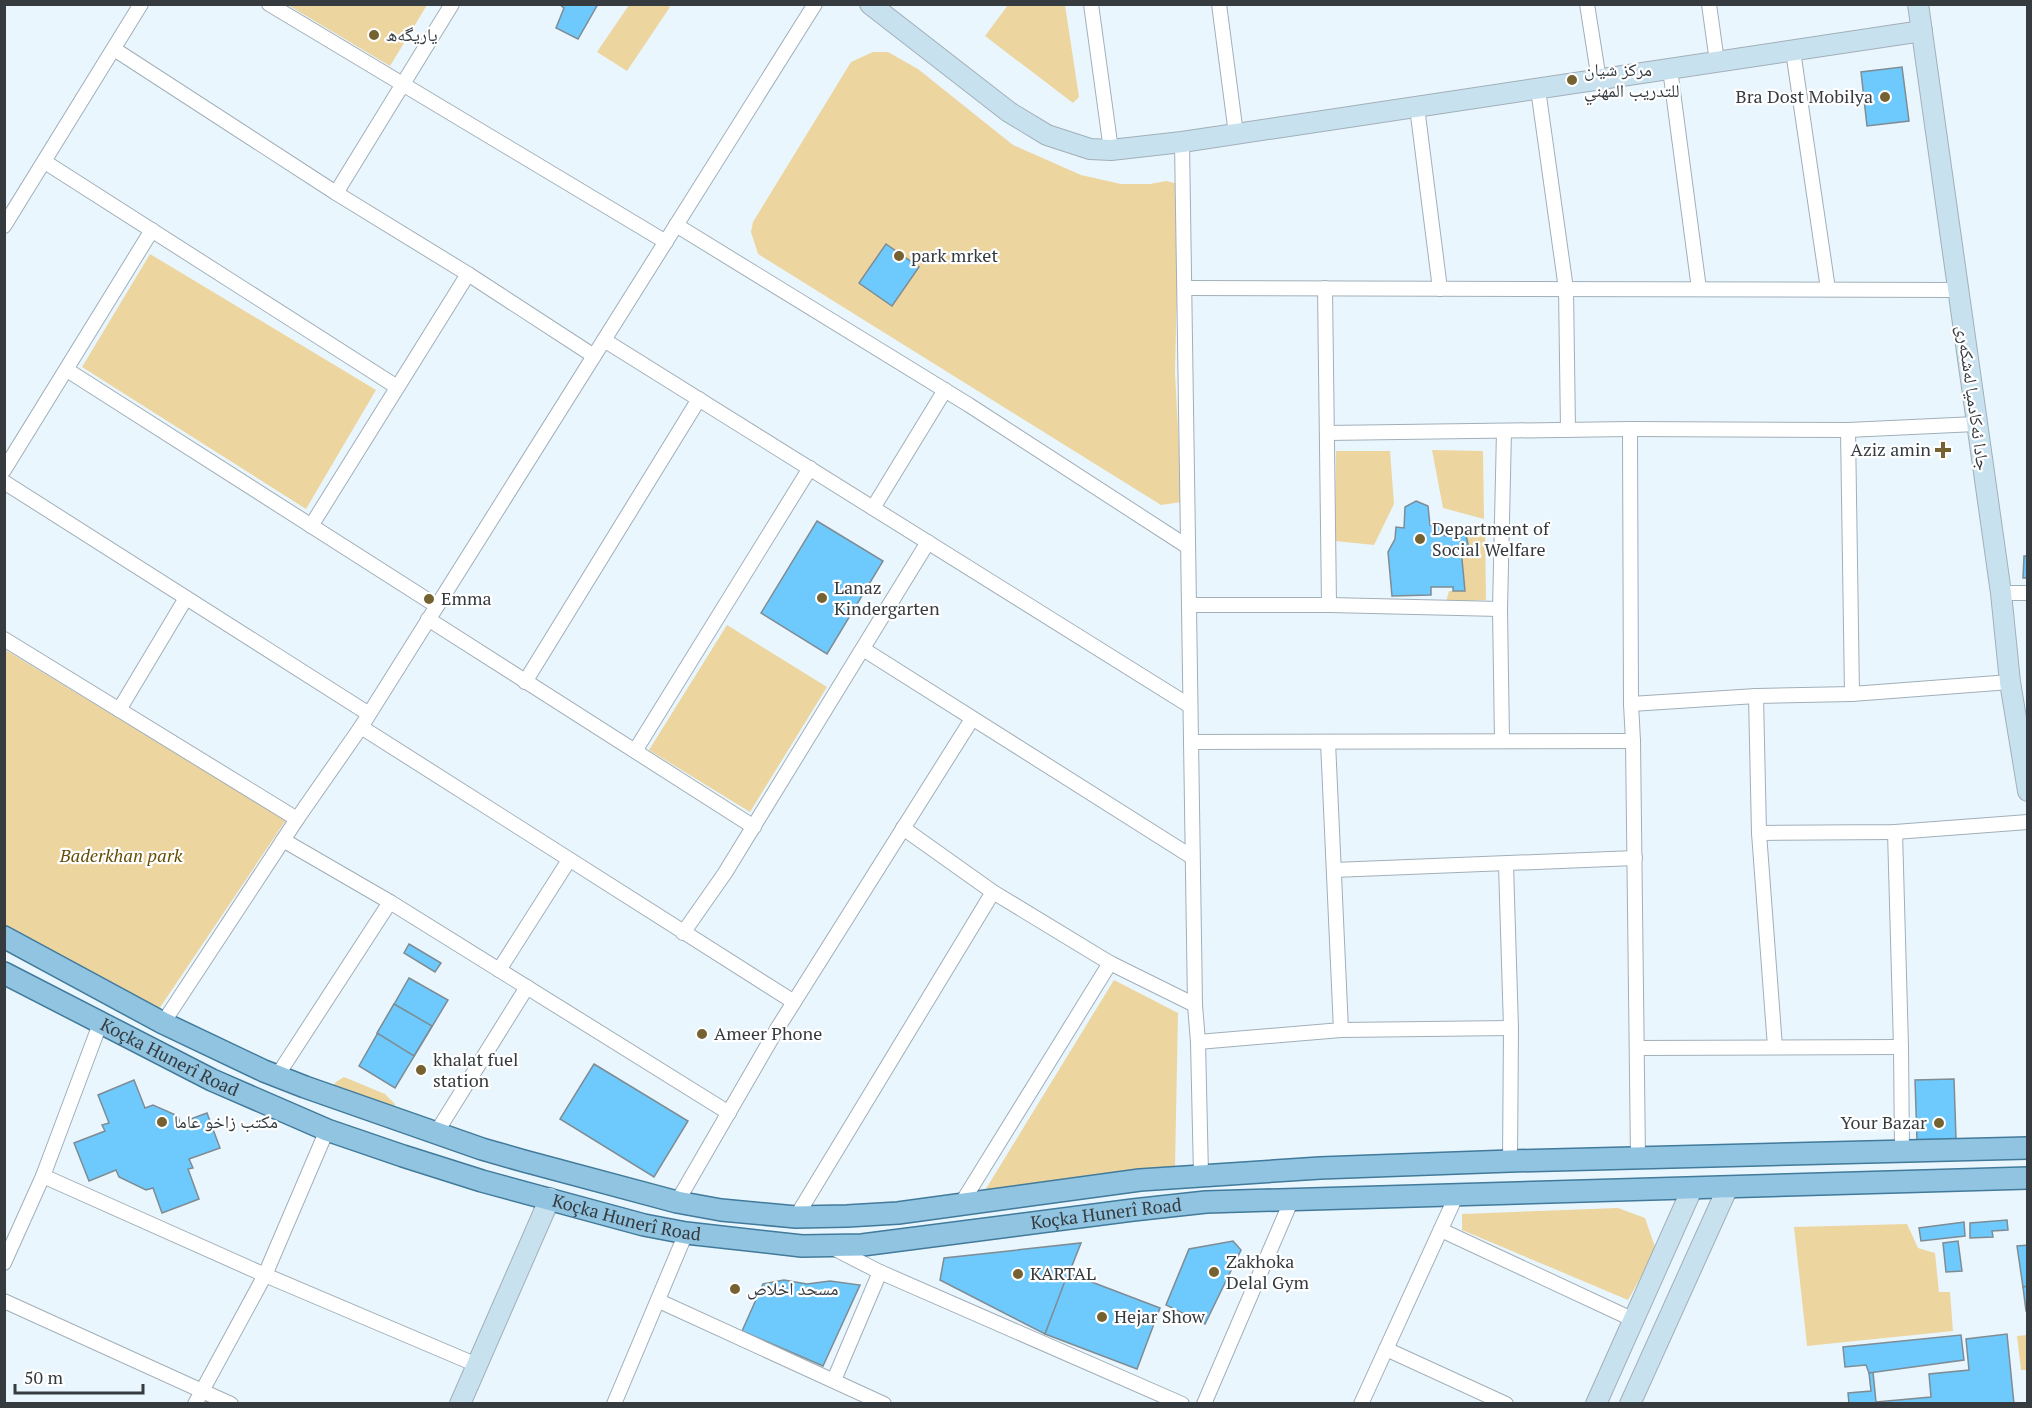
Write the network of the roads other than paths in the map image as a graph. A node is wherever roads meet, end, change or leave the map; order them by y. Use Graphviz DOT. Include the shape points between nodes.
graph roads {
  1 [pos="141,4"];
  2 [pos="269,4"];
  3 [pos="452,4"];
  4 [pos="815,4"];
  5 [pos="870,4"];
  6 [pos="1091,4"];
  7 [pos="1219,4"];
  8 [pos="1587,4"];
  9 [pos="1708,4"];
  10 [pos="1918,4"];
  11 [pos="1922,32"];
  12 [pos="114,49"];
  13 [pos="1793,51"];
  14 [pos="1717,62"];
  15 [pos="1670,69"];
  16 [pos="1599,80"];
  17 [pos="404,86"];
  18 [pos="1538,89"];
  19 [pos="1417,107"];
  20 [pos="1236,134"];
  21 [pos="1182,142"];
  22 [pos="1111,150"];
  23 [pos="45,162"];
  24 [pos="336,193"];
  25 [pos="676,225"];
  26 [pos="4,226"];
  27 [pos="152,230"];
  28 [pos="666,242"];
  29 [pos="468,274"];
  30 [pos="1185,288"];
  31 [pos="1326,288"];
  32 [pos="1440,289"];
  33 [pos="1566,289"];
  34 [pos="1699,289"];
  35 [pos="1828,289"];
  36 [pos="1958,290"];
  37 [pos="604,340"];
  38 [pos="594,356"];
  39 [pos="67,370"];
  40 [pos="397,387"];
  41 [pos="945,390"];
  42 [pos="699,399"];
  43 [pos="1976,424"];
  44 [pos="1630,429"];
  45 [pos="1569,430"];
  46 [pos="1848,430"];
  47 [pos="1504,431"];
  48 [pos="1327,433"];
  49 [pos="810,468"];
  50 [pos="4,470"];
  51 [pos="4,482"];
  52 [pos="873,508"];
  53 [pos="311,526"];
  54 [pos="928,542"];
  55 [pos="1188,547"];
  56 [pos="2028,592"];
  57 [pos="2001,593"];
  58 [pos="186,598"];
  59 [pos="1189,605"];
  60 [pos="1329,605"];
  61 [pos="437,606"];
  62 [pos="1500,609"];
  63 [pos="428,620"];
  64 [pos="4,639"];
  65 [pos="863,649"];
  66 [pos="525,682"];
  67 [pos="2010,682"];
  68 [pos="1852,694"];
  69 [pos="1756,696"];
  70 [pos="1631,704"];
  71 [pos="1190,706"];
  72 [pos="119,710"];
  73 [pos="369,714"];
  74 [pos="972,719"];
  75 [pos="361,726"];
  76 [pos="1502,740"];
  77 [pos="1633,741"];
  78 [pos="1191,742"];
  79 [pos="1328,742"];
  80 [pos="635,751"];
  81 [pos="2028,791"];
  82 [pos="297,819"];
  83 [pos="2028,822"];
  84 [pos="754,827"];
  85 [pos="903,828"];
  86 [pos="1895,832"];
  87 [pos="1759,833"];
  88 [pos="283,840"];
  89 [pos="1192,857"];
  90 [pos="1635,858"];
  91 [pos="569,860"];
  92 [pos="1506,864"];
  93 [pos="1334,870"];
  94 [pos="993,892"];
  95 [pos="390,902"];
  96 [pos="683,933"];
  97 [pos="4,937"];
  98 [pos="1110,963"];
  99 [pos="499,970"];
  100 [pos="5,973"];
  101 [pos="527,987"];
  102 [pos="794,1002"];
  103 [pos="1195,1005"];
  104 [pos="163,1023"];
  105 [pos="100,1024"];
  106 [pos="1511,1028"];
  107 [pos="1341,1030"];
  108 [pos="1198,1042"];
  109 [pos="1637,1047"];
  110 [pos="1775,1047"];
  111 [pos="1901,1047"];
  112 [pos="224,1052"];
  113 [pos="277,1076"];
  114 [pos="212,1080"];
  115 [pos="729,1113"];
  116 [pos="327,1130"];
  117 [pos="436,1132"];
  118 [pos="2028,1148"];
  119 [pos="1902,1151"];
  120 [pos="1638,1158"];
  121 [pos="1510,1161"];
  122 [pos="1201,1174"];
  123 [pos="43,1176"];
  124 [pos="2028,1178"];
  125 [pos="1728,1187"];
  126 [pos="1692,1189"];
  127 [pos="1457,1194"];
  128 [pos="550,1198"];
  129 [pos="1292,1199"];
  130 [pos="677,1202"];
  131 [pos="961,1204"];
  132 [pos="796,1217"];
  133 [pos="1441,1230"];
  134 [pos="686,1233"];
  135 [pos="830,1246"];
  136 [pos="4,1263"];
  137 [pos="880,1272"];
  138 [pos="265,1275"];
  139 [pos="659,1300"];
  140 [pos="4,1301"];
  141 [pos="1634,1320"];
  142 [pos="1386,1349"];
  143 [pos="477,1365"];
  144 [pos="834,1380"];
  145 [pos="201,1390"];
  146 [pos="195,1404"];
  147 [pos="231,1404"];
  148 [pos="460,1404"];
  149 [pos="614,1404"];
  150 [pos="884,1404"];
  151 [pos="1182,1404"];
  152 [pos="1204,1404"];
  153 [pos="1361,1404"];
  154 [pos="1506,1404"];
  155 [pos="1596,1404"];
  156 [pos="1630,1404"];
  1 -- 12 [label="street"];
  2 -- 17 [label="street"];
  3 -- 17 [label="street"];
  4 -- 25 [label="street"];
  5 -- 22 [label="street" via="1027,125 1068,143"];
  6 -- 22 [label="street"];
  7 -- 20 [label="street"];
  8 -- 16 [label="street"];
  9 -- 14 [label="street"];
  10 -- 11 [label="street, جادا ئه‌كادميا له‌شكه‌رى"];
  11 -- 13 [label="street"];
  11 -- 36 [label="street, جادا ئه‌كادميا له‌شكه‌رى"];
  12 -- 23 [label="street"];
  12 -- 24 [label="street"];
  13 -- 14 [label="street"];
  13 -- 35 [label="street"];
  14 -- 15 [label="street"];
  15 -- 16 [label="street"];
  15 -- 34 [label="street"];
  16 -- 18 [label="street"];
  17 -- 24 [label="street"];
  17 -- 28 [label="street"];
  18 -- 19 [label="street"];
  18 -- 33 [label="street"];
  19 -- 20 [label="street"];
  19 -- 32 [label="street"];
  20 -- 21 [label="street"];
  21 -- 22 [label="street"];
  21 -- 30 [label="street"];
  23 -- 26 [label="street"];
  23 -- 27 [label="street"];
  24 -- 29 [label="street"];
  25 -- 28 [label="street"];
  25 -- 41 [label="street"];
  27 -- 39 [label="street"];
  27 -- 40 [label="street"];
  28 -- 37 [label="street"];
  29 -- 38 [label="street"];
  29 -- 40 [label="street"];
  30 -- 31 [label="street"];
  30 -- 55 [label="street"];
  31 -- 32 [label="street"];
  31 -- 48 [label="street"];
  32 -- 33 [label="street"];
  33 -- 34 [label="street"];
  33 -- 45 [label="street"];
  34 -- 35 [label="street"];
  35 -- 36 [label="street"];
  36 -- 43 [label="street, جادا ئه‌كادميا له‌شكه‌رى"];
  37 -- 38 [label="street"];
  37 -- 42 [label="street"];
  38 -- 61 [label="street"];
  39 -- 50 [label="street"];
  39 -- 53 [label="street"];
  40 -- 53 [label="street"];
  41 -- 52 [label="street"];
  41 -- 55 [label="street"];
  42 -- 49 [label="street"];
  42 -- 66 [label="street"];
  43 -- 46 [label="street"];
  43 -- 57 [label="street, جادا ئه‌كادميا له‌شكه‌رى"];
  44 -- 45 [label="street"];
  44 -- 46 [label="street"];
  44 -- 70 [label="street"];
  45 -- 47 [label="street"];
  46 -- 68 [label="street"];
  47 -- 48 [label="street"];
  47 -- 62 [label="street"];
  48 -- 60 [label="street"];
  49 -- 52 [label="street"];
  49 -- 80 [label="street"];
  51 -- 58 [label="street"];
  52 -- 54 [label="street"];
  53 -- 61 [label="street"];
  54 -- 65 [label="street"];
  54 -- 71 [label="street"];
  55 -- 59 [label="street"];
  56 -- 57 [label="street"];
  57 -- 67 [label="street, جادا ئه‌كادميا له‌شكه‌رى"];
  58 -- 72 [label="street"];
  58 -- 73 [label="street"];
  59 -- 60 [label="street"];
  59 -- 71 [label="street"];
  60 -- 62 [label="street"];
  61 -- 63 [label="street"];
  62 -- 76 [label="street"];
  63 -- 66 [label="street"];
  63 -- 73 [label="street"];
  64 -- 72 [label="street"];
  65 -- 74 [label="street"];
  65 -- 84 [label="street"];
  66 -- 80 [label="street"];
  67 -- 68 [label="street"];
  67 -- 81 [label="street, جادا ئه‌كادميا له‌شكه‌رى"];
  68 -- 69 [label="street"];
  69 -- 70 [label="street"];
  69 -- 87 [label="street"];
  70 -- 77 [label="street"];
  71 -- 78 [label="street"];
  72 -- 82 [label="street"];
  73 -- 75 [label="street"];
  74 -- 85 [label="street"];
  74 -- 89 [label="street"];
  75 -- 82 [label="street"];
  75 -- 91 [label="street"];
  76 -- 77 [label="street"];
  76 -- 79 [label="street"];
  77 -- 90 [label="street"];
  78 -- 79 [label="street"];
  78 -- 89 [label="street"];
  79 -- 93 [label="street"];
  80 -- 84 [label="street"];
  82 -- 88 [label="street"];
  83 -- 86 [label="street"];
  84 -- 96 [label="street"];
  85 -- 94 [label="street"];
  85 -- 102 [label="street"];
  86 -- 87 [label="street"];
  86 -- 111 [label="street"];
  87 -- 110 [label="street"];
  88 -- 95 [label="street"];
  88 -- 104 [label="street"];
  89 -- 103 [label="street"];
  90 -- 92 [label="street"];
  90 -- 109 [label="street"];
  91 -- 96 [label="street"];
  91 -- 99 [label="street"];
  92 -- 93 [label="street"];
  92 -- 106 [label="street"];
  93 -- 107 [label="street"];
  94 -- 98 [label="street"];
  94 -- 132 [label="street"];
  95 -- 99 [label="street"];
  95 -- 113 [label="street"];
  96 -- 102 [label="street"];
  97 -- 104 [label="main road"];
  98 -- 103 [label="street"];
  98 -- 131 [label="street"];
  99 -- 101 [label="street"];
  100 -- 105 [label="main road, Koçka Hunerî Road"];
  101 -- 115 [label="street"];
  101 -- 117 [label="street"];
  102 -- 115 [label="street"];
  103 -- 108 [label="street"];
  104 -- 112 [label="main road"];
  105 -- 114 [label="main road, Koçka Hunerî Road"];
  105 -- 123 [label="street"];
  106 -- 107 [label="street"];
  106 -- 121 [label="street"];
  107 -- 108 [label="street"];
  108 -- 122 [label="street"];
  109 -- 110 [label="street"];
  109 -- 120 [label="street"];
  110 -- 111 [label="street"];
  111 -- 119 [label="street"];
  112 -- 113 [label="main road"];
  112 -- 114 [label="main road"];
  113 -- 117 [label="main road"];
  114 -- 116 [label="main road, Koçka Hunerî Road"];
  115 -- 130 [label="street"];
  116 -- 128 [label="main road, Koçka Hunerî Road"];
  116 -- 138 [label="street"];
  117 -- 130 [label="main road" via="524,1161"];
  118 -- 119 [label="main road"];
  119 -- 120 [label="main road"];
  120 -- 121 [label="main road"];
  121 -- 122 [label="main road"];
  122 -- 131 [label="main road"];
  123 -- 136 [label="street"];
  123 -- 138 [label="street"];
  124 -- 125 [label="main road, Koçka Hunerî Road"];
  125 -- 126 [label="main road, Koçka Hunerî Road"];
  125 -- 156 [label="street"];
  126 -- 127 [label="main road, Koçka Hunerî Road"];
  126 -- 141 [label="street"];
  127 -- 129 [label="main road, Koçka Hunerî Road"];
  127 -- 133 [label="street"];
  128 -- 134 [label="main road, Koçka Hunerî Road"];
  128 -- 143 [label="street"];
  129 -- 135 [label="main road, Koçka Hunerî Road" via="1206,1202"];
  129 -- 152 [label="street"];
  130 -- 132 [label="main road"];
  131 -- 132 [label="main road" via="898,1213"];
  133 -- 141 [label="street"];
  133 -- 142 [label="street"];
  134 -- 135 [label="main road, Koçka Hunerî Road"];
  134 -- 139 [label="street"];
  135 -- 137 [label="street"];
  137 -- 144 [label="street"];
  137 -- 151 [label="street"];
  138 -- 143 [label="street"];
  138 -- 145 [label="street"];
  139 -- 144 [label="street"];
  139 -- 149 [label="street"];
  140 -- 145 [label="street"];
  141 -- 155 [label="street"];
  142 -- 153 [label="street"];
  142 -- 154 [label="street"];
  143 -- 148 [label="street"];
  144 -- 150 [label="street"];
  145 -- 146 [label="street"];
  145 -- 147 [label="street"];
}
